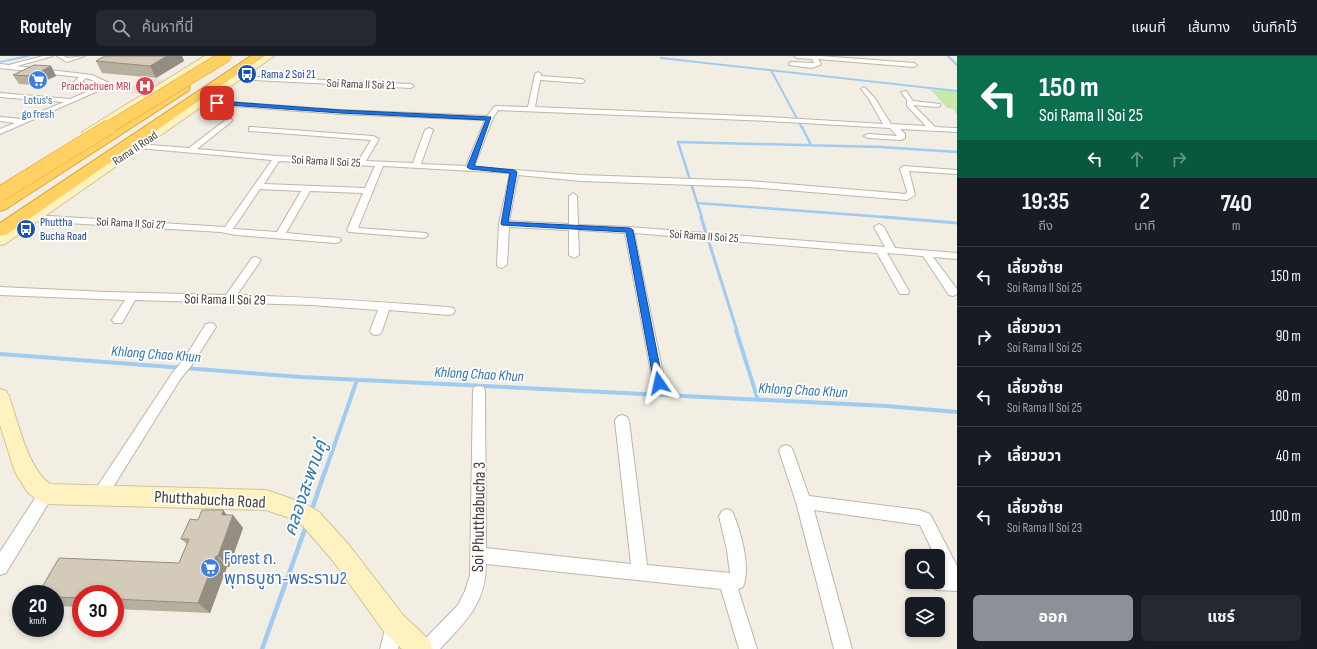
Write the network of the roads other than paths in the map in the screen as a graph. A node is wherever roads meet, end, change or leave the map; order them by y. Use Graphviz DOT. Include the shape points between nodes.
graph roads {
  1 [pos="50,56"];
  2 [pos="60,56"];
  3 [pos="82,56"];
  4 [pos="211,56"];
  5 [pos="226,56"];
  6 [pos="232,56"];
  7 [pos="238,56"];
  8 [pos="250,56"];
  9 [pos="258,56"];
  10 [pos="270,56"];
  11 [pos="797,56"];
  12 [pos="814,57"];
  13 [pos="791,64"];
  14 [pos="914,64"];
  15 [pos="3,67"];
  16 [pos="85,76"];
  17 [pos="239,78"];
  18 [pos="582,81"];
  19 [pos="91,86"];
  20 [pos="411,86"];
  21 [pos="864,89"];
  22 [pos="40,90"];
  23 [pos="904,92"];
  24 [pos="0,94"];
  25 [pos="22,96"];
  26 [pos="71,101"];
  27 [pos="204,102"];
  28 [pos="909,103"];
  29 [pos="938,105"];
  30 [pos="531,109"];
  31 [pos="489,118"];
  32 [pos="0,119"];
  33 [pos="228,120"];
  34 [pos="21,121"];
  35 [pos="891,126"];
  36 [pos="932,128"];
  37 [pos="252,129"];
  38 [pos="429,130"];
  39 [pos="954,130"];
  40 [pos="0,132"];
  41 [pos="868,136"];
  42 [pos="138,146"];
  43 [pos="190,151"];
  44 [pos="277,158"];
  45 [pos="361,163"];
  46 [pos="380,164"];
  47 [pos="416,166"];
  48 [pos="470,167"];
  49 [pos="514,172"];
  50 [pos="957,172"];
  51 [pos="0,186"];
  52 [pos="258,186"];
  53 [pos="307,188"];
  54 [pos="367,191"];
  55 [pos="0,194"];
  56 [pos="573,196"];
  57 [pos="0,205"];
  58 [pos="0,218"];
  59 [pos="33,218"];
  60 [pos="622,218"];
  61 [pos="0,221"];
  62 [pos="504,224"];
  63 [pos="574,227"];
  64 [pos="879,228"];
  65 [pos="228,229"];
  66 [pos="626,230"];
  67 [pos="0,231"];
  68 [pos="280,236"];
  69 [pos="423,236"];
  70 [pos="336,240"];
  71 [pos="0,241"];
  72 [pos="880,250"];
  73 [pos="892,251"];
  74 [pos="926,254"];
  75 [pos="574,255"];
  76 [pos="957,256"];
  77 [pos="256,260"];
  78 [pos="502,264"];
  79 [pos="0,291"];
  80 [pos="904,291"];
  81 [pos="953,292"];
  82 [pos="132,297"];
  83 [pos="228,300"];
  84 [pos="385,306"];
  85 [pos="449,311"];
  86 [pos="118,320"];
  87 [pos="210,327"];
  88 [pos="376,331"];
  89 [pos="659,383"];
  90 [pos="479,391"];
  91 [pos="0,396"];
  92 [pos="622,421"];
  93 [pos="786,451"];
  94 [pos="46,494"];
  95 [pos="100,495"];
  96 [pos="804,502"];
  97 [pos="727,516"];
  98 [pos="478,555"];
  99 [pos="0,567"];
  100 [pos="640,573"];
  101 [pos="727,581"];
  102 [pos="945,582"];
  103 [pos="957,583"];
  104 [pos="394,624"];
  105 [pos="389,649"];
  106 [pos="420,649"];
  107 [pos="427,649"];
  108 [pos="748,649"];
  109 [pos="843,649"];
  1 -- 15 [label="street"];
  2 -- 3 [label="street" via="67,60"];
  4 -- 51 [label="main road"];
  5 -- 55 [label="highway, bridge"];
  6 -- 57 [label="highway"];
  7 -- 57 [label="highway"];
  8 -- 58 [label="highway"];
  8 -- 61 [label="highway"];
  9 -- 67 [label="highway"];
  10 -- 17 [label="main road, Rama II Road"];
  11 -- 12 [label="street"];
  12 -- 13 [label="street" via="818,64"];
  12 -- 14 [label="street"];
  15 -- 16 [label="street"];
  16 -- 19 [label="street" via="75,84"];
  16 -- 26 [label="street" via="106,83"];
  17 -- 20 [label="street, Soi Rama II Soi 21"];
  17 -- 27 [label="main road, Rama II Road"];
  18 -- 30 [label="street" via="538,76"];
  21 -- 35 [label="street"];
  22 -- 25 [label="street"];
  23 -- 28 [label="street"];
  24 -- 25 [label="street"];
  25 -- 26 [label="street"];
  26 -- 34 [label="street"];
  27 -- 31 [label="street" via="340,112"];
  27 -- 42 [label="main road, Rama II Road"];
  28 -- 29 [label="street"];
  28 -- 36 [label="street"];
  30 -- 31 [label="street" via="496,108"];
  30 -- 35 [label="street"];
  31 -- 48 [label="street"];
  32 -- 34 [label="street"];
  33 -- 43 [label="street"];
  34 -- 40 [label="street"];
  35 -- 36 [label="street"];
  35 -- 41 [label="street" via="901,134 901,138"];
  36 -- 39 [label="street"];
  37 -- 45 [label="street" via="375,139"];
  38 -- 47 [label="street"];
  42 -- 43 [label="street, Soi Rama II Soi 25"];
  42 -- 59 [label="main road, Rama II Road"];
  43 -- 44 [label="street, Soi Rama II Soi 25"];
  44 -- 45 [label="street, Soi Rama II Soi 25"];
  44 -- 52 [label="street"];
  45 -- 46 [label="street, Soi Rama II Soi 25"];
  46 -- 47 [label="street, Soi Rama II Soi 25"];
  46 -- 54 [label="street"];
  47 -- 48 [label="street, Soi Rama II Soi 25"];
  48 -- 49 [label="street, Soi Rama II Soi 25"];
  49 -- 50 [label="street, Soi Rama II Soi 25" via="581,178 750,184 906,197 911,195 911,192 904,169 906,168"];
  49 -- 62 [label="street"];
  52 -- 53 [label="street"];
  52 -- 65 [label="street"];
  53 -- 54 [label="street"];
  53 -- 68 [label="street"];
  54 -- 69 [label="street" via="352,230"];
  56 -- 63 [label="street"];
  59 -- 65 [label="street, Soi Rama II Soi 27"];
  59 -- 71 [label="main road, Rama II Road"];
  60 -- 66 [label="street"];
  62 -- 63 [label="street, Soi Rama II Soi 25"];
  62 -- 78 [label="street"];
  63 -- 66 [label="street, Soi Rama II Soi 25"];
  63 -- 75 [label="street"];
  64 -- 73 [label="street"];
  65 -- 68 [label="street, Soi Rama II Soi 27"];
  66 -- 72 [label="street, Soi Rama II Soi 25"];
  66 -- 89 [label="street"];
  68 -- 70 [label="street, Soi Rama II Soi 27"];
  72 -- 73 [label="street, Soi Rama II Soi 25"];
  72 -- 80 [label="street"];
  73 -- 74 [label="street, Soi Rama II Soi 25"];
  74 -- 76 [label="street, Soi Rama II Soi 25"];
  74 -- 81 [label="street"];
  77 -- 83 [label="street"];
  79 -- 82 [label="street, Soi Rama II Soi 29"];
  82 -- 83 [label="street, Soi Rama II Soi 29"];
  82 -- 86 [label="street"];
  83 -- 84 [label="street, Soi Rama II Soi 29" via="312,301"];
  84 -- 85 [label="street, Soi Rama II Soi 29"];
  84 -- 88 [label="street"];
  87 -- 95 [label="street"];
  90 -- 98 [label="street, Soi Phutthabucha 3"];
  91 -- 94 [label="main road" via="25,472 35,486"];
  92 -- 100 [label="street"];
  93 -- 96 [label="street"];
  94 -- 95 [label="main road, Phutthabucha Road"];
  94 -- 99 [label="street"];
  95 -- 104 [label="main road, Phutthabucha Road" via="266,500 304,514 340,553"];
  96 -- 103 [label="street" via="925,519"];
  96 -- 109 [label="street"];
  97 -- 101 [label="street" via="739,578 738,581"];
  98 -- 100 [label="street"];
  98 -- 107 [label="street, Soi Phutthabucha 3" via="478,575 473,594 464,610"];
  100 -- 101 [label="street"];
  101 -- 108 [label="street"];
  102 -- 103 [label="street"];
  104 -- 105 [label="street"];
  104 -- 106 [label="main road, Phutthabucha Road"];
}
